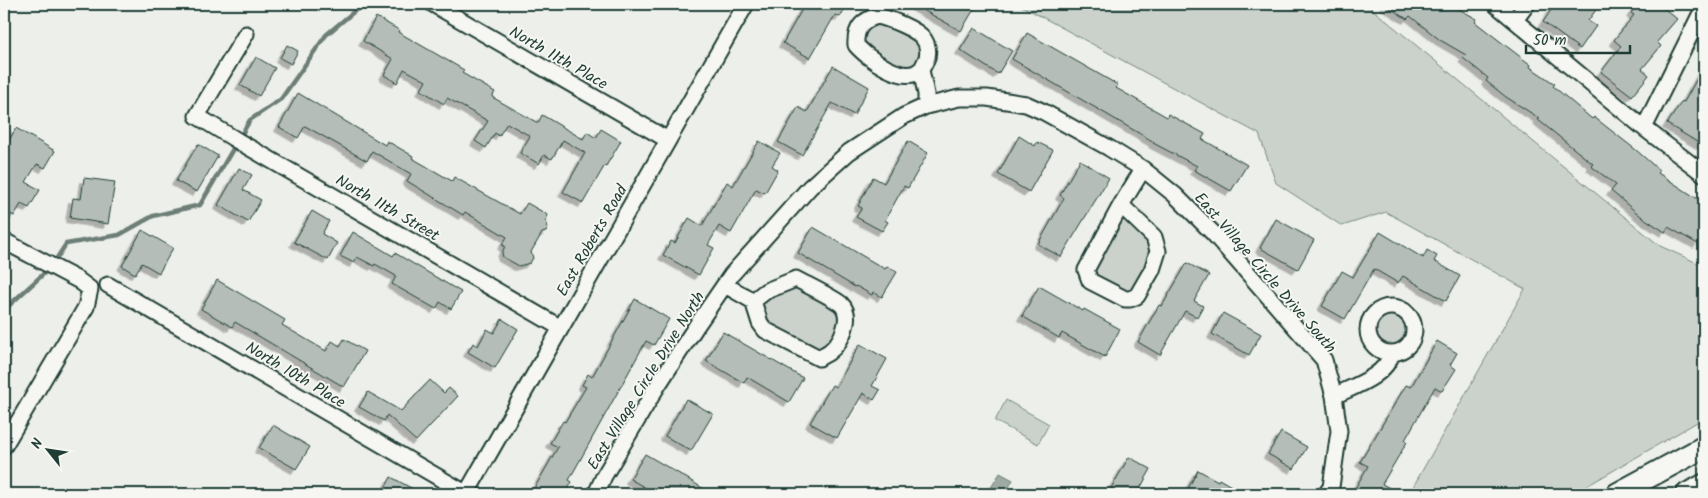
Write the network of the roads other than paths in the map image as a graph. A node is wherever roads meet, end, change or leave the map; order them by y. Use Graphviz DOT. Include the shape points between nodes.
graph roads {
  1 [pos="433,4"];
  2 [pos="746,4"];
  3 [pos="1495,4"];
  4 [pos="1527,4"];
  5 [pos="1704,7"];
  6 [pos="1515,20"];
  7 [pos="246,34"];
  8 [pos="921,70"];
  9 [pos="926,106"];
  10 [pos="1644,128"];
  11 [pos="668,140"];
  12 [pos="1143,169"];
  13 [pos="1704,174"];
  14 [pos="1121,205"];
  15 [pos="4,241"];
  16 [pos="108,285"];
  17 [pos="725,285"];
  18 [pos="753,302"];
  19 [pos="561,328"];
  20 [pos="1392,353"];
  21 [pos="1334,396"];
  22 [pos="4,446"];
  23 [pos="1704,446"];
  24 [pos="1704,485"];
  25 [pos="467,494"];
  26 [pos="596,494"];
  27 [pos="1326,494"];
  28 [pos="1617,494"];
  29 [pos="1687,494"];
  1 -- 11 [label="street, North 11th Place"];
  2 -- 11 [label="street, East Roberts Road"];
  3 -- 6 [label="street"];
  4 -- 6 [label="street"];
  5 -- 10 [label="street"];
  6 -- 10 [label="street"];
  7 -- 19 [label="street, North 11th Street" via="197,116"];
  8 -- 8 [label="street" via="928,57 923,37 878,16 868,18 860,25 856,45 871,59 895,72 910,74"];
  8 -- 9 [label="street"];
  9 -- 12 [label="street, East Village Circle Drive North" via="959,98 1026,104"];
  9 -- 17 [label="street, East Village Circle Drive North" via="904,116 849,152 810,187"];
  10 -- 13 [label="street"];
  11 -- 19 [label="street, East Roberts Road"];
  12 -- 14 [label="street"];
  12 -- 21 [label="street, East Village Circle Drive South" via="1214,234 1324,360"];
  14 -- 14 [label="street" via="1086,270 1090,281 1130,299 1138,296 1158,251 1154,238"];
  15 -- 22 [label="street" via="90,289 86,307"];
  16 -- 25 [label="street, North 10th Place"];
  17 -- 18 [label="street, East Village Circle Drive North"];
  17 -- 26 [label="street, East Village Circle Drive North" via="658,385"];
  18 -- 18 [label="street" via="765,330 819,358 830,351 847,325 842,305 796,279 766,291"];
  19 -- 25 [label="street, East Roberts Road"];
  20 -- 21 [label="street" via="1390,361 1381,370"];
  21 -- 27 [label="street, East Village Circle Drive South" via="1339,431 1331,487"];
  23 -- 28 [label="main road"];
  24 -- 29 [label="main road"];
}
